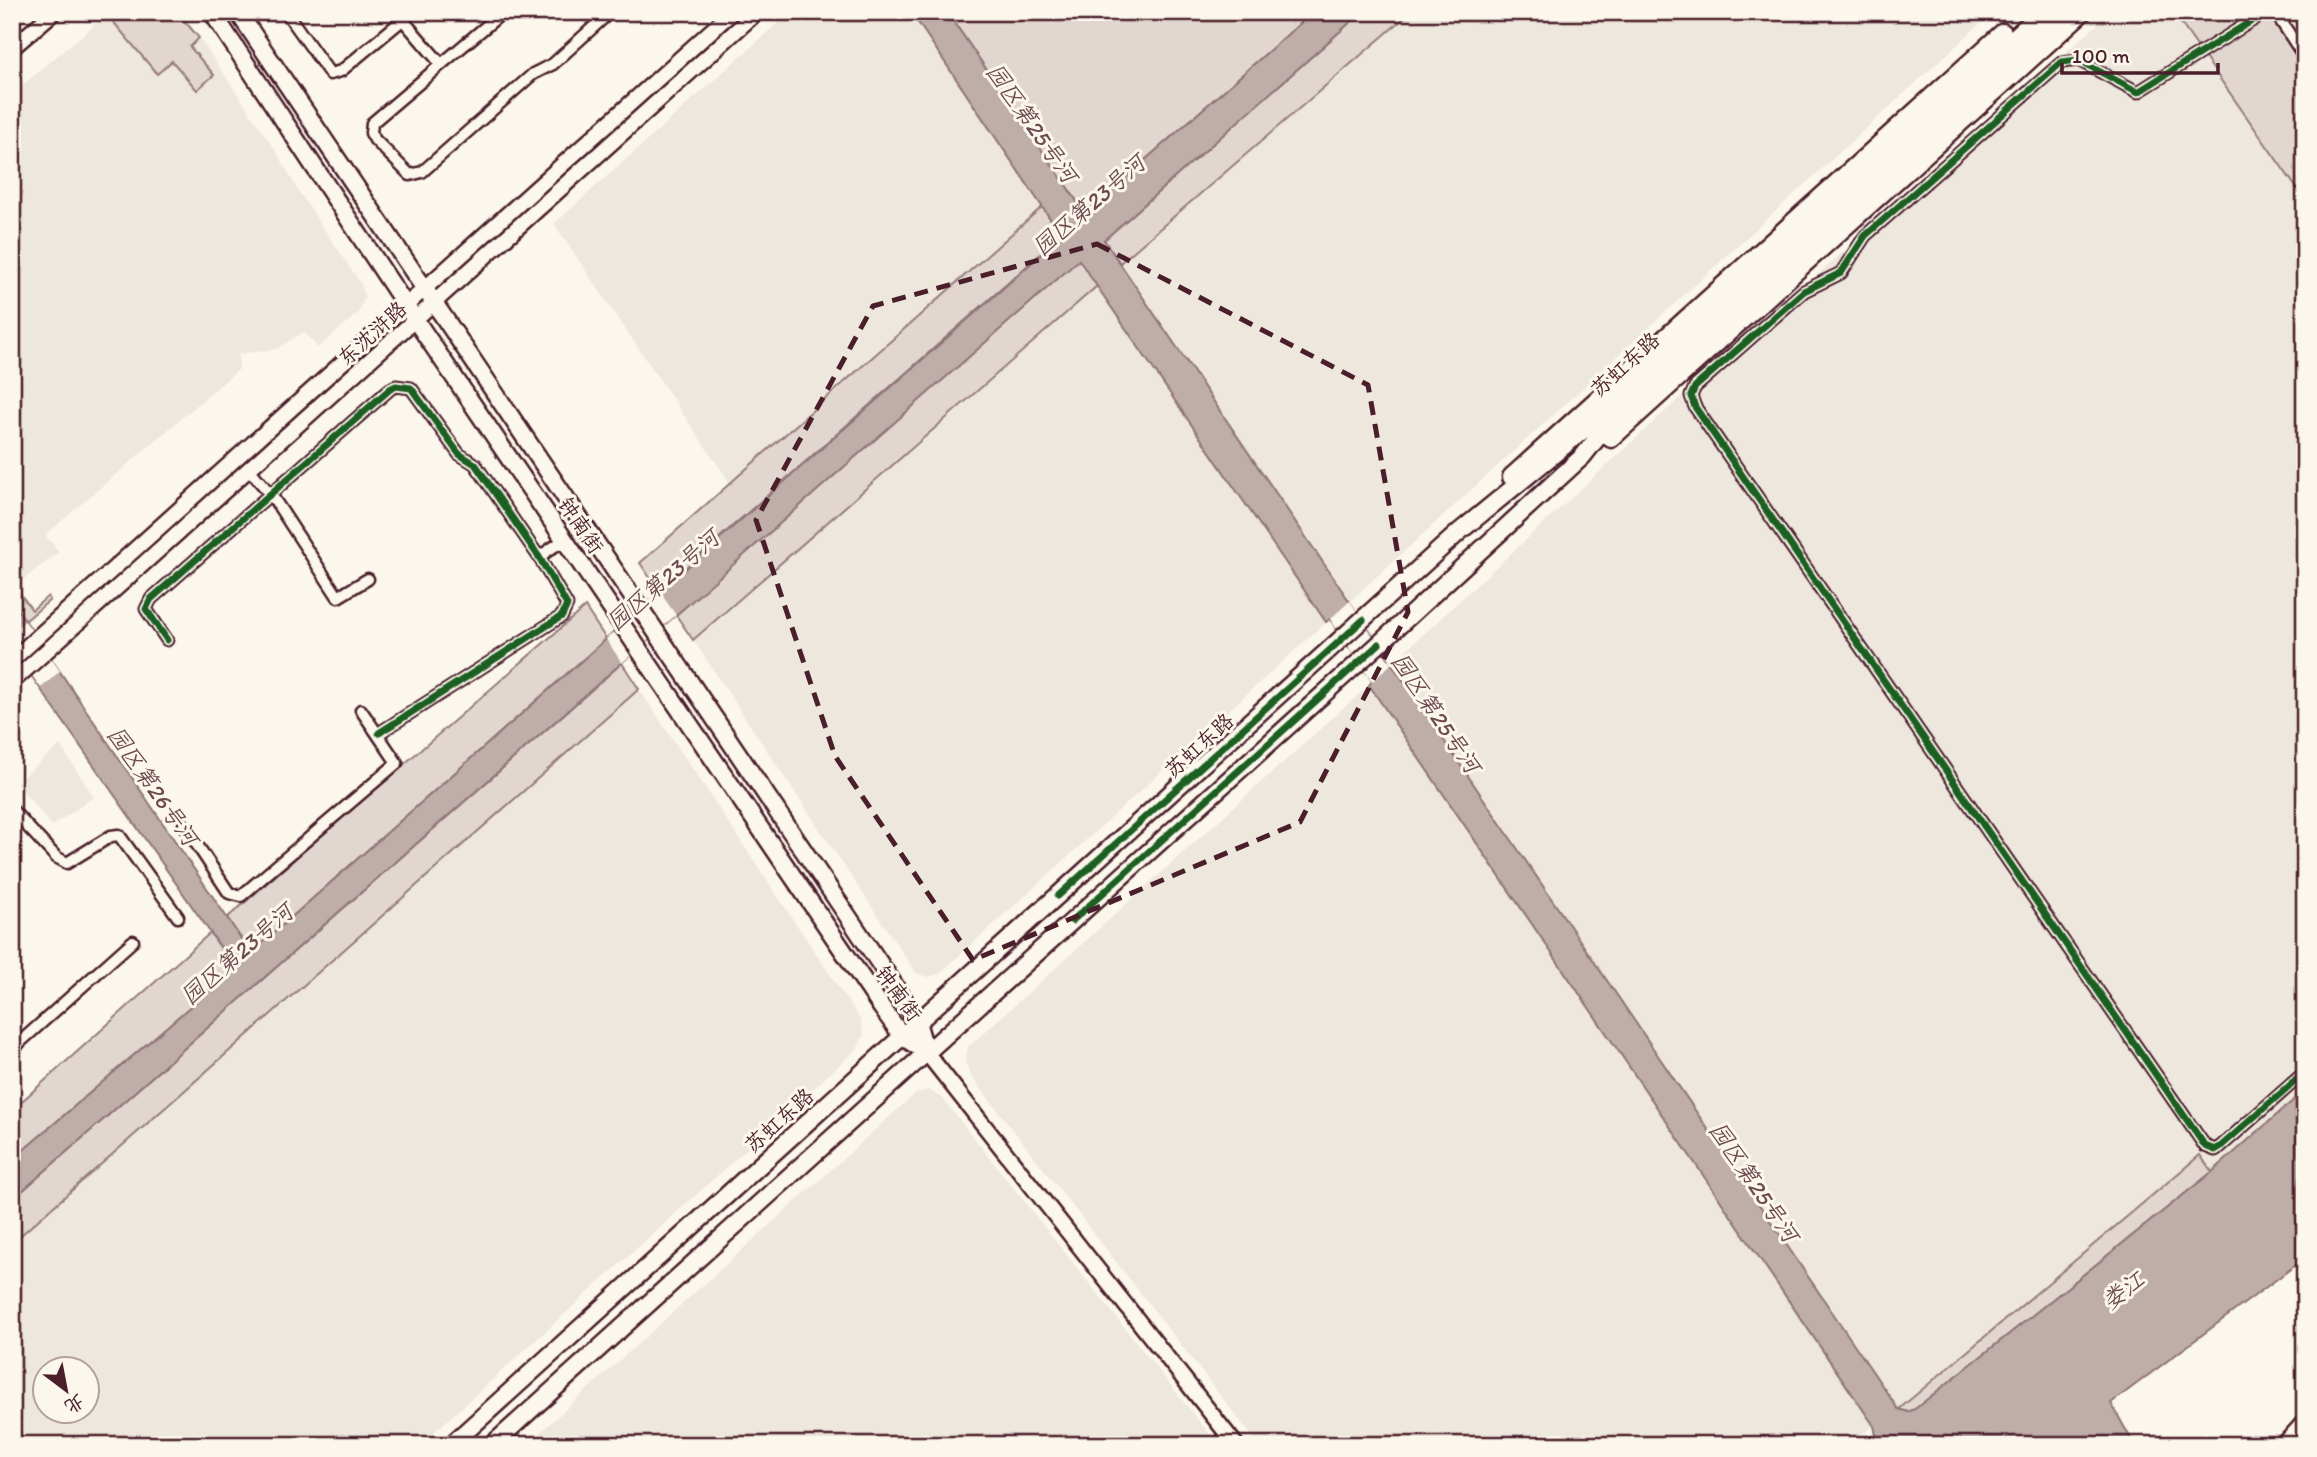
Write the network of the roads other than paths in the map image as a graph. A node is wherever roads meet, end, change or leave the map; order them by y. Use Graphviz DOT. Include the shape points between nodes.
graph roads {
  1 [pos="54,12"];
  2 [pos="212,12"];
  3 [pos="238,12"];
  4 [pos="286,12"];
  5 [pos="412,12"];
  6 [pos="503,12"];
  7 [pos="610,12"];
  8 [pos="732,12"];
  9 [pos="757,12"];
  10 [pos="2026,12"];
  11 [pos="2042,12"];
  12 [pos="2061,12"];
  13 [pos="2083,12"];
  14 [pos="2266,12"];
  15 [pos="2275,12"];
  16 [pos="403,20"];
  17 [pos="12,48"];
  18 [pos="2305,58"];
  19 [pos="440,64"];
  20 [pos="1935,118"];
  21 [pos="424,289"];
  22 [pos="434,304"];
  23 [pos="407,306"];
  24 [pos="416,321"];
  25 [pos="1583,456"];
  26 [pos="250,470"];
  27 [pos="272,496"];
  28 [pos="1459,532"];
  29 [pos="565,539"];
  30 [pos="539,557"];
  31 [pos="368,579"];
  32 [pos="167,640"];
  33 [pos="15,658"];
  34 [pos="12,682"];
  35 [pos="361,710"];
  36 [pos="379,733"];
  37 [pos="12,810"];
  38 [pos="184,825"];
  39 [pos="178,917"];
  40 [pos="133,941"];
  41 [pos="917,1022"];
  42 [pos="902,1036"];
  43 [pos="926,1052"];
  44 [pos="12,1068"];
  45 [pos="2305,1073"];
  46 [pos="2305,1424"];
  47 [pos="2305,1433"];
  48 [pos="451,1445"];
  49 [pos="492,1445"];
  50 [pos="1236,1445"];
  51 [pos="2286,1445"];
  52 [pos="2292,1445"];
  1 -- 17 [label="main road"];
  2 -- 23 [label="main road, 钟南街"];
  3 -- 21 [label="main road, 钟南街"];
  4 -- 16 [label="street" via="330,74 341,71"];
  5 -- 16 [label="street"];
  6 -- 19 [label="street"];
  7 -- 19 [label="street" via="422,172 410,175 375,140 371,128 375,119"];
  8 -- 21 [label="main road, 东沈浒路"];
  9 -- 22 [label="main road, 东沈浒路"];
  10 -- 28 [label="main road" via="1489,496"];
  11 -- 20 [label="main road, 苏虹东路"];
  12 -- 20 [label="main road, 苏虹东路"];
  13 -- 25 [label="main road" via="1608,441"];
  14 -- 45 [label="street" via="2138,92 2078,60 2062,62 1865,236 1841,273 1804,291 1695,387 1691,396 2205,1146 2220,1147"];
  15 -- 18 [label="street"];
  16 -- 19 [label="street"];
  20 -- 25 [label="main road, 苏虹东路" via="1602,432"];
  20 -- 28 [label="main road, 苏虹东路" via="1597,418"];
  21 -- 22 [label="main road, 钟南街"];
  21 -- 23 [label="main road, 东沈浒路"];
  22 -- 24 [label="main road, 东沈浒路"];
  22 -- 41 [label="main road, 钟南街"];
  23 -- 24 [label="main road, 钟南街"];
  23 -- 33 [label="main road, 东沈浒路"];
  24 -- 26 [label="main road, 东沈浒路"];
  24 -- 29 [label="main road, 钟南街"];
  25 -- 43 [label="main road, 苏虹东路"];
  26 -- 27 [label="street"];
  26 -- 34 [label="main road, 东沈浒路"];
  27 -- 30 [label="street" via="390,389 405,386 459,454 475,464"];
  27 -- 31 [label="street" via="338,597"];
  27 -- 32 [label="street" via="147,604 148,614"];
  28 -- 41 [label="main road, 苏虹东路"];
  29 -- 30 [label="street"];
  29 -- 42 [label="main road, 钟南街"];
  30 -- 36 [label="street" via="567,605 562,616"];
  35 -- 36 [label="street"];
  36 -- 38 [label="street" via="397,763 241,895 229,893"];
  37 -- 39 [label="street" via="67,863 119,835"];
  40 -- 44 [label="street" via="19,1043"];
  41 -- 42 [label="main road, 苏虹东路"];
  41 -- 43 [label="main road, 钟南街"];
  42 -- 43 [label="main road, 钟南街"];
  42 -- 48 [label="main road, 苏虹东路"];
  43 -- 49 [label="main road, 苏虹东路"];
  43 -- 50 [label="main road, 钟南街"];
  46 -- 51 [label="highway"];
  47 -- 52 [label="highway"];
}
